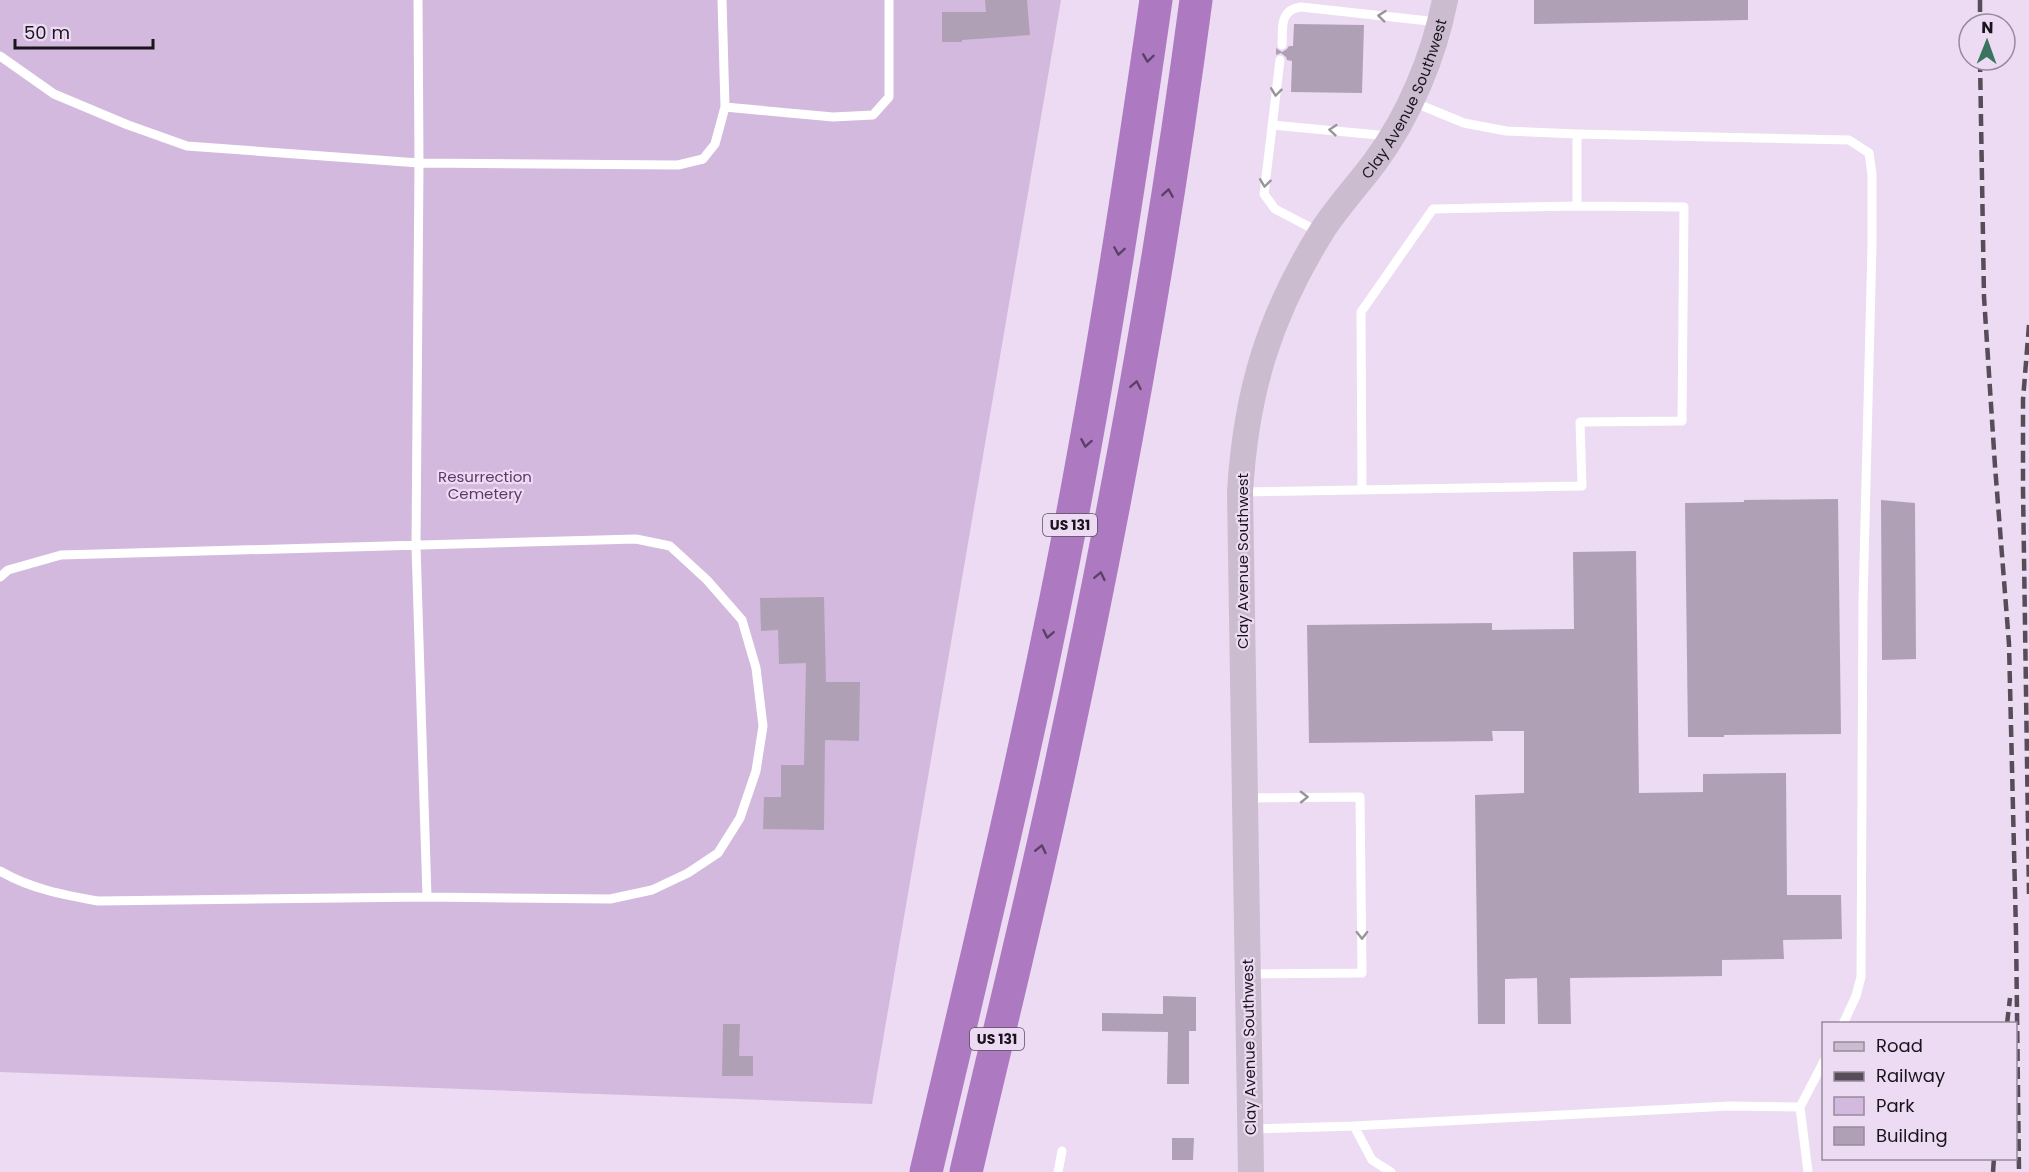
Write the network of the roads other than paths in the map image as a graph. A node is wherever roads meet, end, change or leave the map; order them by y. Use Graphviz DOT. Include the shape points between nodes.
graph roads {
  1 [pos="418,0"];
  2 [pos="722,0"];
  3 [pos="889,0"];
  4 [pos="1156,0"];
  5 [pos="1196,0"];
  6 [pos="1443,11"];
  7 [pos="1282,45"];
  8 [pos="0,56"];
  9 [pos="1280,60"];
  10 [pos="1410,101"];
  11 [pos="725,107"];
  12 [pos="1272,125"];
  13 [pos="1577,134"];
  14 [pos="1391,136"];
  15 [pos="419,163"];
  16 [pos="1576,206"];
  17 [pos="1321,233"];
  18 [pos="1362,490"];
  19 [pos="1240,492"];
  20 [pos="416,546"];
  21 [pos="0,577"];
  22 [pos="1245,798"];
  23 [pos="0,871"];
  24 [pos="427,897"];
  25 [pos="1028,906"];
  26 [pos="1248,974"];
  27 [pos="1843,1022"];
  28 [pos="956,1044"];
  29 [pos="1822,1065"];
  30 [pos="1800,1107"];
  31 [pos="1354,1126"];
  32 [pos="1251,1129"];
  33 [pos="1062,1150"];
  34 [pos="911,1172"];
  35 [pos="926,1172"];
  36 [pos="966,1172"];
  37 [pos="987,1172"];
  38 [pos="1058,1172"];
  39 [pos="1251,1172"];
  40 [pos="1391,1172"];
  41 [pos="1808,1172"];
  1 -- 15 [label="lane"];
  2 -- 11 [label="lane"];
  3 -- 11 [label="lane" via="889,97 873,115 833,117"];
  4 -- 28 [label="highway, US 131, one-way" via="1083,458 1013,800"];
  25 -- 5 [label="highway, US 131, one-way" via="1065,747 1145,338"];
  6 -- 7 [label="lane, one-way" via="1291,8 1286,14"];
  6 -- 10 [label="street, Clay Avenue Southwest"];
  8 -- 15 [label="lane" via="54,94 187,146"];
  9 -- 12 [label="lane, one-way"];
  10 -- 13 [label="lane" via="1464,123"];
  10 -- 14 [label="street, Clay Avenue Southwest"];
  11 -- 15 [label="lane" via="715,144 703,159 678,165"];
  14 -- 12 [label="lane, one-way"];
  12 -- 17 [label="lane, one-way" via="1264,194 1275,209"];
  13 -- 16 [label="lane"];
  13 -- 27 [label="lane" via="1849,140 1869,153 1872,246 1863,601 1861,977"];
  14 -- 17 [label="street, Clay Avenue Southwest"];
  15 -- 20 [label="lane"];
  16 -- 18 [label="lane" via="1433,209 1361,312"];
  16 -- 18 [label="lane" via="1684,207 1682,421 1580,422 1582,486"];
  17 -- 19 [label="street, Clay Avenue Southwest" via="1292,284 1258,368 1247,419"];
  18 -- 19 [label="lane"];
  19 -- 22 [label="street, Clay Avenue Southwest"];
  20 -- 21 [label="lane" via="61,555 8,570"];
  20 -- 24 [label="lane"];
  20 -- 24 [label="lane" via="636,539 670,546 742,620 756,668 763,726 756,771 741,818 718,854 688,873 652,890 610,899"];
  22 -- 26 [label="street, Clay Avenue Southwest"];
  22 -- 26 [label="lane, one-way" via="1360,797 1362,973"];
  23 -- 24 [label="lane" via="45,891 98,902"];
  25 -- 36 [label="highway, US 131"];
  25 -- 37 [label="highway"];
  26 -- 32 [label="street, Clay Avenue Southwest"];
  28 -- 34 [label="highway"];
  28 -- 35 [label="highway, US 131"];
  29 -- 30 [label="lane"];
  30 -- 31 [label="lane" via="1729,1106"];
  30 -- 41 [label="lane"];
  31 -- 32 [label="lane"];
  31 -- 40 [label="lane" via="1372,1160"];
  32 -- 39 [label="street, Clay Avenue Southwest"];
  33 -- 38 [label="lane"];
}
